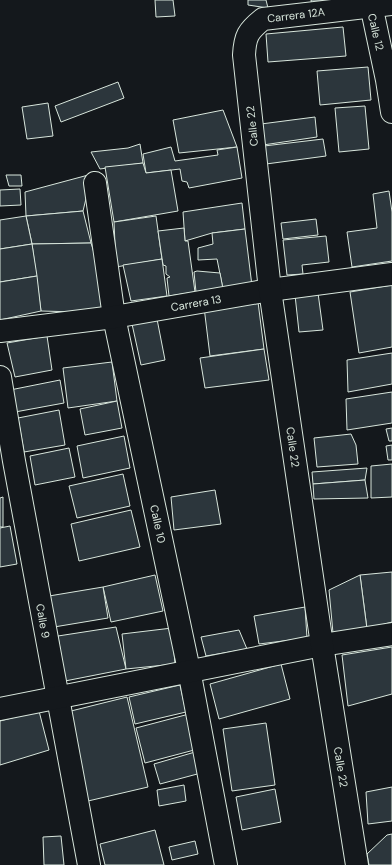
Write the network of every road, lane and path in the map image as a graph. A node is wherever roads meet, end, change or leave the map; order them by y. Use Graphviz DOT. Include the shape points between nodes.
graph roads {
  1 [pos="370,3"];
  2 [pos="392,4"];
  3 [pos="251,28"];
  4 [pos="392,112"];
  5 [pos="95,183"];
  6 [pos="392,274"];
  7 [pos="270,290"];
  8 [pos="114,317"];
  9 [pos="0,331"];
  10 [pos="0,377"];
  11 [pos="392,634"];
  12 [pos="322,645"];
  13 [pos="189,670"];
  14 [pos="57,697"];
  15 [pos="0,709"];
  16 [pos="89,865"];
  17 [pos="226,865"];
  18 [pos="357,865"];
  1 -- 2 [label="street, Carrera 12A"];
  1 -- 3 [label="street, Carrera 12A" via="263,19"];
  1 -- 4 [label="street, Calle 12"];
  3 -- 7 [label="street, Calle 22" via="245,41 244,55"];
  5 -- 8 [label="street, Calle 10"];
  6 -- 7 [label="street, Carrera 13"];
  7 -- 8 [label="street, Carrera 13"];
  7 -- 12 [label="street, Calle 22"];
  8 -- 9 [label="street, Carrera 13"];
  8 -- 13 [label="street, Calle 10"];
  10 -- 14 [label="street, Calle 9"];
  11 -- 12 [label="street"];
  12 -- 13 [label="street"];
  12 -- 18 [label="street, Calle 22"];
  13 -- 14 [label="street"];
  13 -- 17 [label="street, Calle 10"];
  14 -- 15 [label="street"];
  14 -- 16 [label="street, Calle 9"];
}
